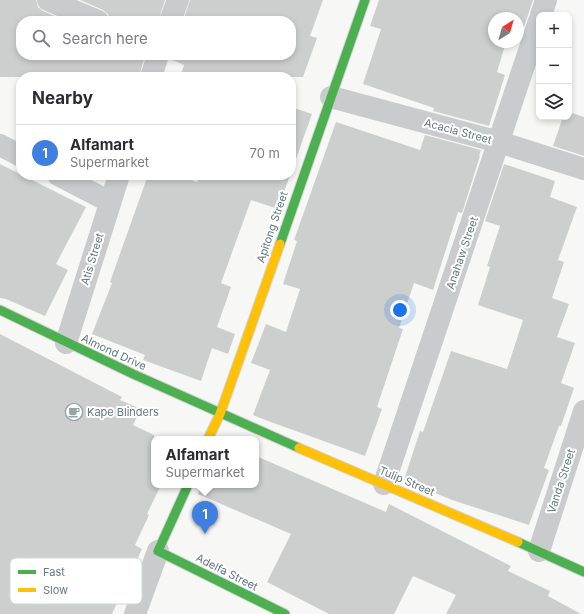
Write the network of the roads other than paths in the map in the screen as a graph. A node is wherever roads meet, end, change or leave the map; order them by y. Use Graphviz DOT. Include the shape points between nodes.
graph roads {
  1 [pos="48,0"];
  2 [pos="178,0"];
  3 [pos="365,0"];
  4 [pos="546,0"];
  5 [pos="542,12"];
  6 [pos="86,16"];
  7 [pos="172,16"];
  8 [pos="536,30"];
  9 [pos="156,60"];
  10 [pos="153,72"];
  11 [pos="331,97"];
  12 [pos="499,142"];
  13 [pos="0,145"];
  14 [pos="16,153"];
  15 [pos="584,169"];
  16 [pos="68,180"];
  17 [pos="117,180"];
  18 [pos="110,202"];
  19 [pos="0,310"];
  20 [pos="66,343"];
  21 [pos="584,411"];
  22 [pos="220,414"];
  23 [pos="209,436"];
  24 [pos="384,484"];
  25 [pos="187,488"];
  26 [pos="158,551"];
  27 [pos="539,551"];
  28 [pos="584,572"];
  29 [pos="142,595"];
  30 [pos="139,604"];
  31 [pos="135,614"];
  32 [pos="285,614"];
  1 -- 6 [label="street"];
  2 -- 7 [label="street"];
  3 -- 11 [label="street, Apitong Street"];
  4 -- 5 [label="street"];
  8 -- 12 [label="street, Anahaw Street"];
  9 -- 10 [label="street"];
  11 -- 12 [label="street, Acacia Street"];
  11 -- 22 [label="street, Apitong Street"];
  12 -- 15 [label="street, Acacia Street"];
  12 -- 24 [label="street, Anahaw Street"];
  13 -- 14 [label="street"];
  16 -- 18 [label="street"];
  17 -- 18 [label="street, Atis Street"];
  18 -- 20 [label="street, Atis Street"];
  19 -- 20 [label="street, Almond Drive"];
  20 -- 22 [label="street, Almond Drive"];
  21 -- 27 [label="street, Vanda Street"];
  22 -- 23 [label="street, Apitong Street"];
  22 -- 24 [label="street, Tulip Street"];
  24 -- 27 [label="street, Tulip Street"];
  25 -- 26 [label="street"];
  26 -- 29 [label="street"];
  26 -- 32 [label="street, Adelfa Street"];
  27 -- 28 [label="street, Tulip Street"];
  30 -- 31 [label="street"];
}
